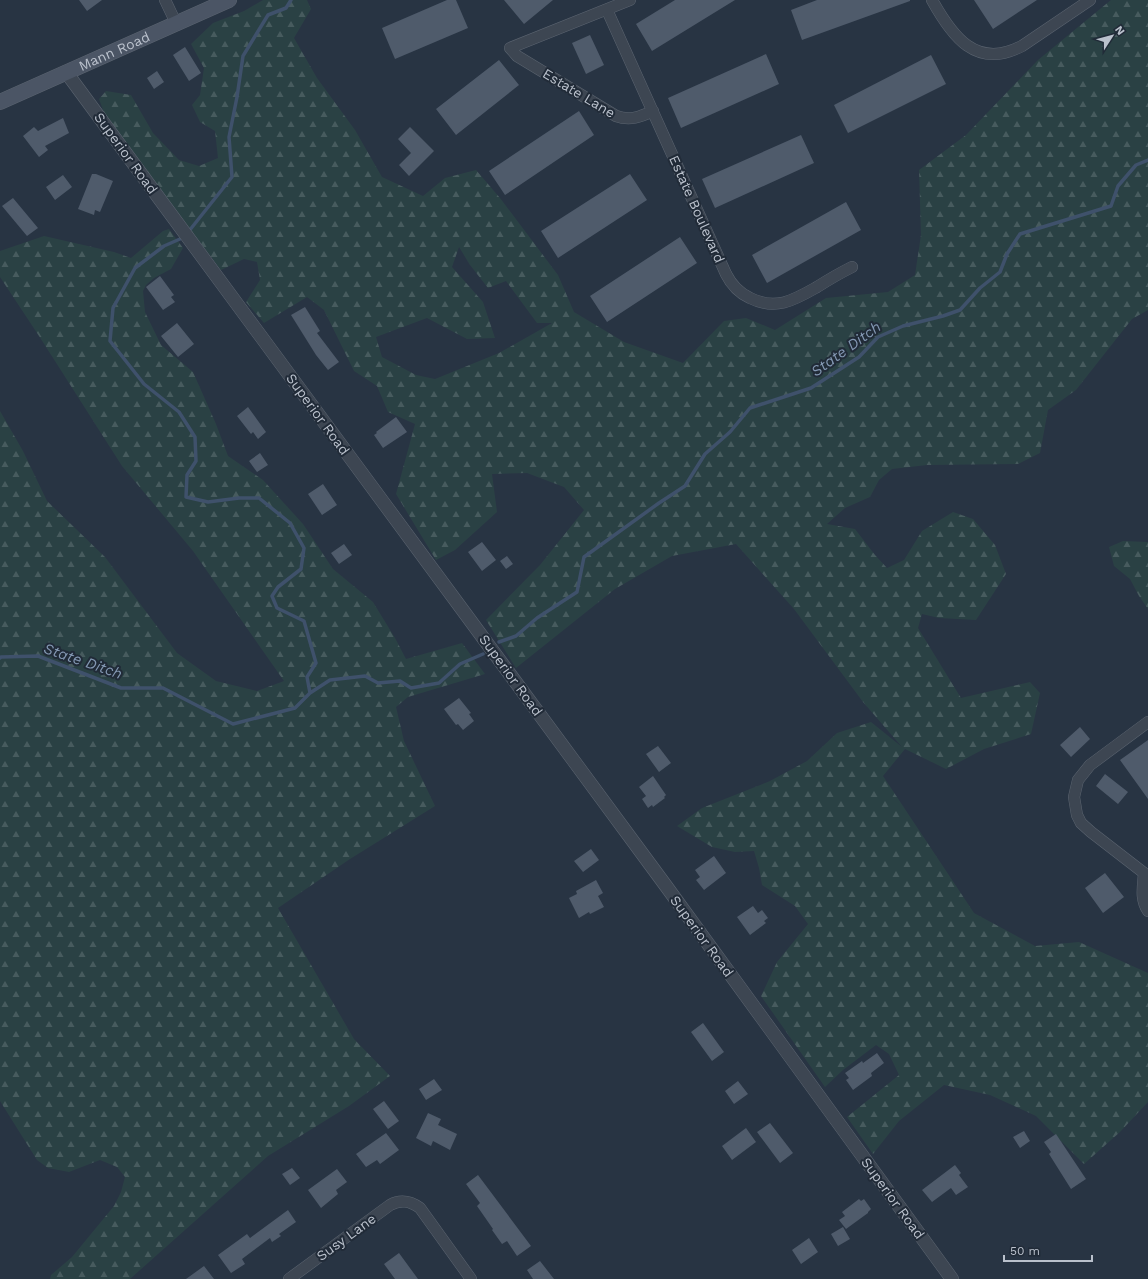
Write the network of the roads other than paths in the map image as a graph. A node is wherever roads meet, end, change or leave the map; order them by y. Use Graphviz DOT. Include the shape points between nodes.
graph roads {
  1 [pos="165,0"];
  2 [pos="229,0"];
  3 [pos="630,0"];
  4 [pos="932,0"];
  5 [pos="1090,0"];
  6 [pos="607,10"];
  7 [pos="176,23"];
  8 [pos="66,72"];
  9 [pos="0,102"];
  10 [pos="653,111"];
  11 [pos="852,267"];
  12 [pos="1148,722"];
  13 [pos="1146,872"];
  14 [pos="1148,911"];
  15 [pos="289,1279"];
  16 [pos="471,1279"];
  17 [pos="952,1279"];
  1 -- 7 [label="street"];
  2 -- 7 [label="main road, Mann Road"];
  3 -- 6 [label="street"];
  4 -- 5 [label="street" via="963,44 974,51 999,54 1017,49"];
  6 -- 10 [label="street, Estate Boulevard"];
  6 -- 10 [label="street, Estate Lane" via="510,48 517,56 616,116 634,119"];
  7 -- 8 [label="main road, Mann Road"];
  8 -- 9 [label="main road, Mann Road"];
  8 -- 17 [label="street, Superior Road" via="662,880"];
  10 -- 11 [label="street, Estate Boulevard" via="726,274 732,284 745,295 766,303 788,302"];
  12 -- 13 [label="street" via="1090,765 1078,780 1074,802 1081,823"];
  13 -- 14 [label="street" via="1142,895"];
  15 -- 16 [label="street, Susy Lane" via="390,1205 405,1201 420,1208"];
}
